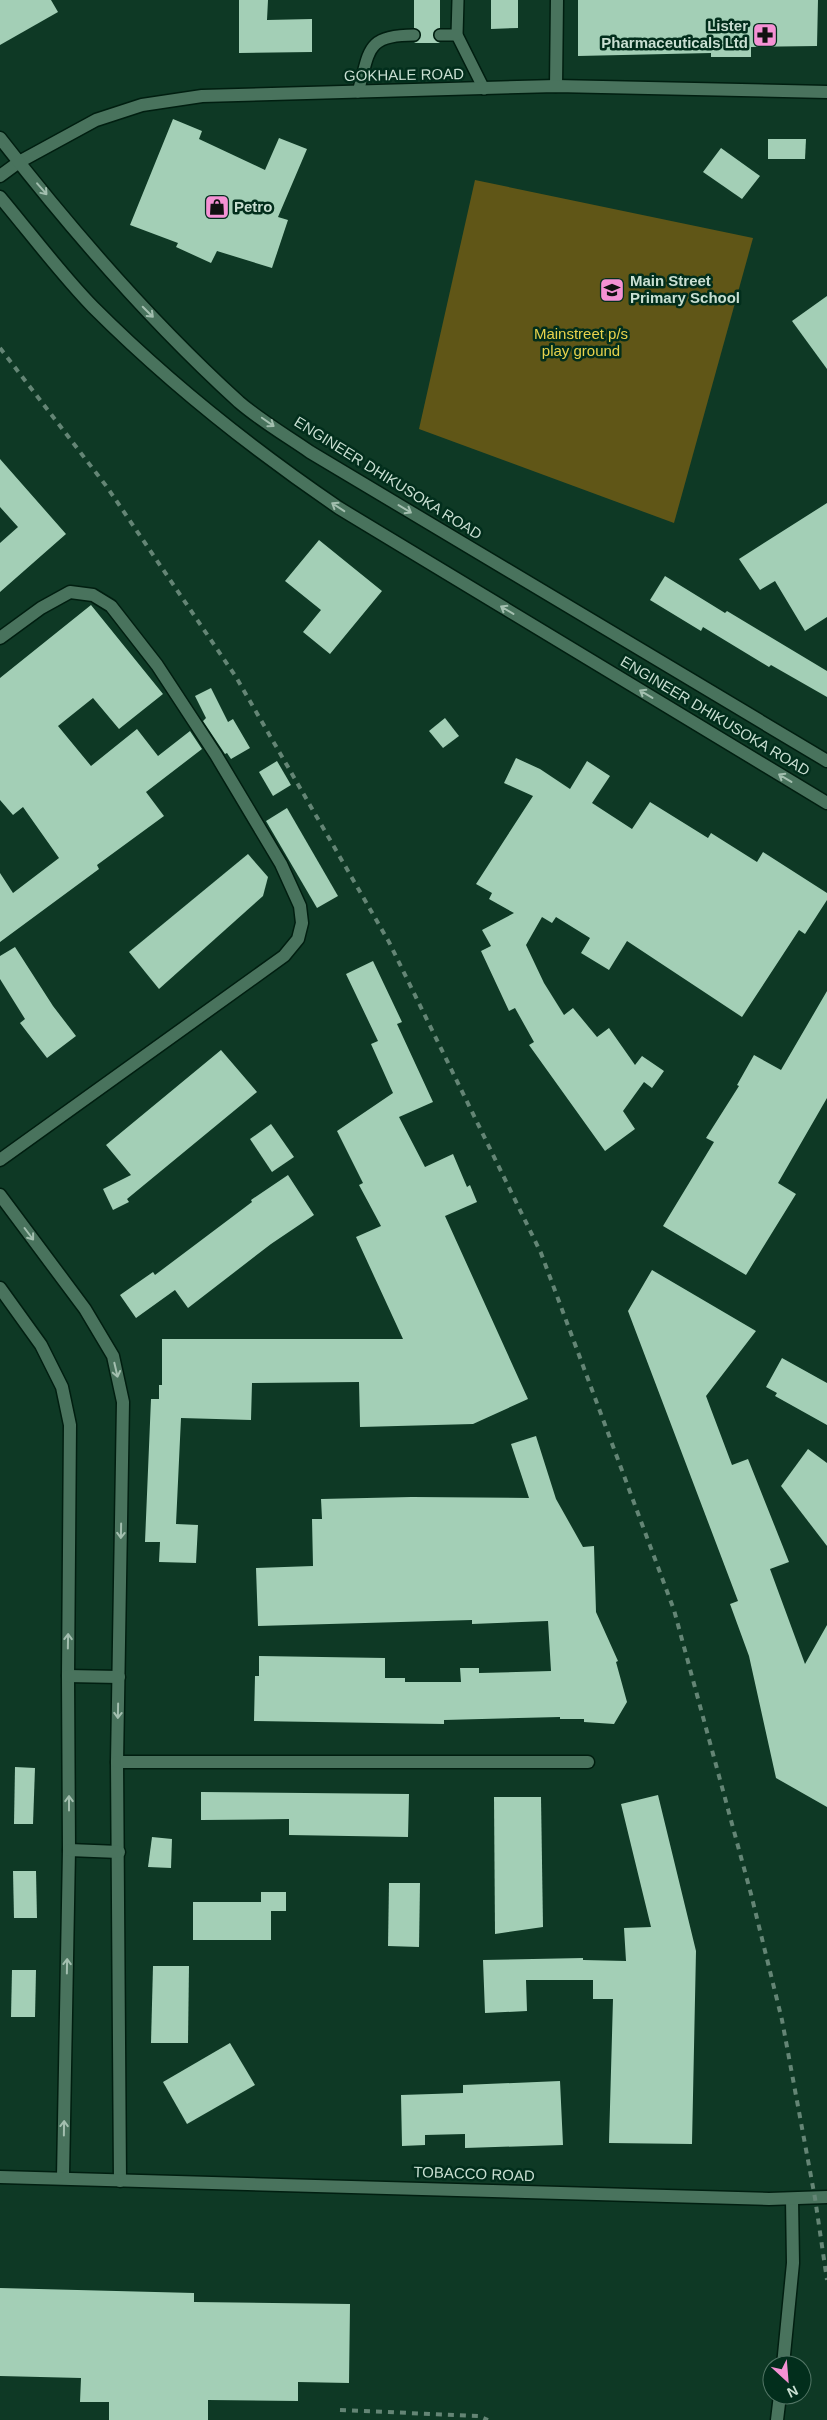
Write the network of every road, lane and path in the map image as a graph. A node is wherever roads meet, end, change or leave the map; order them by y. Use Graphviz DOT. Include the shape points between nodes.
graph roads {
  1 [pos="458,0"];
  2 [pos="557,0"];
  3 [pos="414,35"];
  4 [pos="440,35"];
  5 [pos="457,35"];
  6 [pos="556,86"];
  7 [pos="484,89"];
  8 [pos="358,92"];
  9 [pos="827,92"];
  10 [pos="0,138"];
  11 [pos="19,162"];
  12 [pos="0,176"];
  13 [pos="0,197"];
  14 [pos="0,638"];
  15 [pos="827,761"];
  16 [pos="827,803"];
  17 [pos="0,1160"];
  18 [pos="0,1195"];
  19 [pos="0,1289"];
  20 [pos="68,1676"];
  21 [pos="119,1677"];
  22 [pos="117,1762"];
  23 [pos="588,1762"];
  24 [pos="69,1850"];
  25 [pos="119,1852"];
  26 [pos="0,2177"];
  27 [pos="63,2177"];
  28 [pos="120,2181"];
  29 [pos="792,2198"];
  30 [pos="827,2198"];
  31 [pos="784,2355"];
  32 [pos="779,2405"];
  33 [pos="777,2420"];
  1 -- 5 [label="lane"];
  2 -- 6 [label="street"];
  3 -- 8 [label="lane" via="393,35 371,47"];
  4 -- 5 [label="lane"];
  5 -- 7 [label="lane"];
  6 -- 7 [label="street, GOKHALE ROAD"];
  6 -- 9 [label="street, GOKHALE ROAD"];
  7 -- 8 [label="street, GOKHALE ROAD"];
  8 -- 11 [label="street, GOKHALE ROAD" via="202,96 142,105 96,120"];
  10 -- 11 [label="street, ENGINEER DHIKUSOKA ROAD"];
  11 -- 12 [label="street, GOKHALE ROAD"];
  11 -- 15 [label="street, ENGINEER DHIKUSOKA ROAD, one-way" via="94,255 241,403 319,457"];
  16 -- 13 [label="street, ENGINEER DHIKUSOKA ROAD, one-way" via="339,508 268,460 168,378 92,306"];
  14 -- 17 [label="street" via="40,608 70,592 93,595 111,606 157,665 216,755 281,864 300,906 302,923 298,939 284,956"];
  18 -- 21 [label="street, one-way" via="85,1309 113,1356 124,1402"];
  20 -- 19 [label="street, one-way" via="70,1425 62,1387 42,1345"];
  20 -- 21 [label="street"];
  24 -- 20 [label="street, one-way"];
  21 -- 22 [label="street, one-way"];
  22 -- 23 [label="street"];
  22 -- 25 [label="street"];
  24 -- 25 [label="street"];
  27 -- 24 [label="street, one-way"];
  25 -- 28 [label="street"];
  26 -- 27 [label="street, TOBACCO ROAD"];
  27 -- 28 [label="street, TOBACCO ROAD"];
  28 -- 29 [label="street, TOBACCO ROAD"];
  29 -- 30 [label="street, TOBACCO ROAD"];
  29 -- 31 [label="street" via="793,2262"];
  32 -- 33 [label="street"];
}
